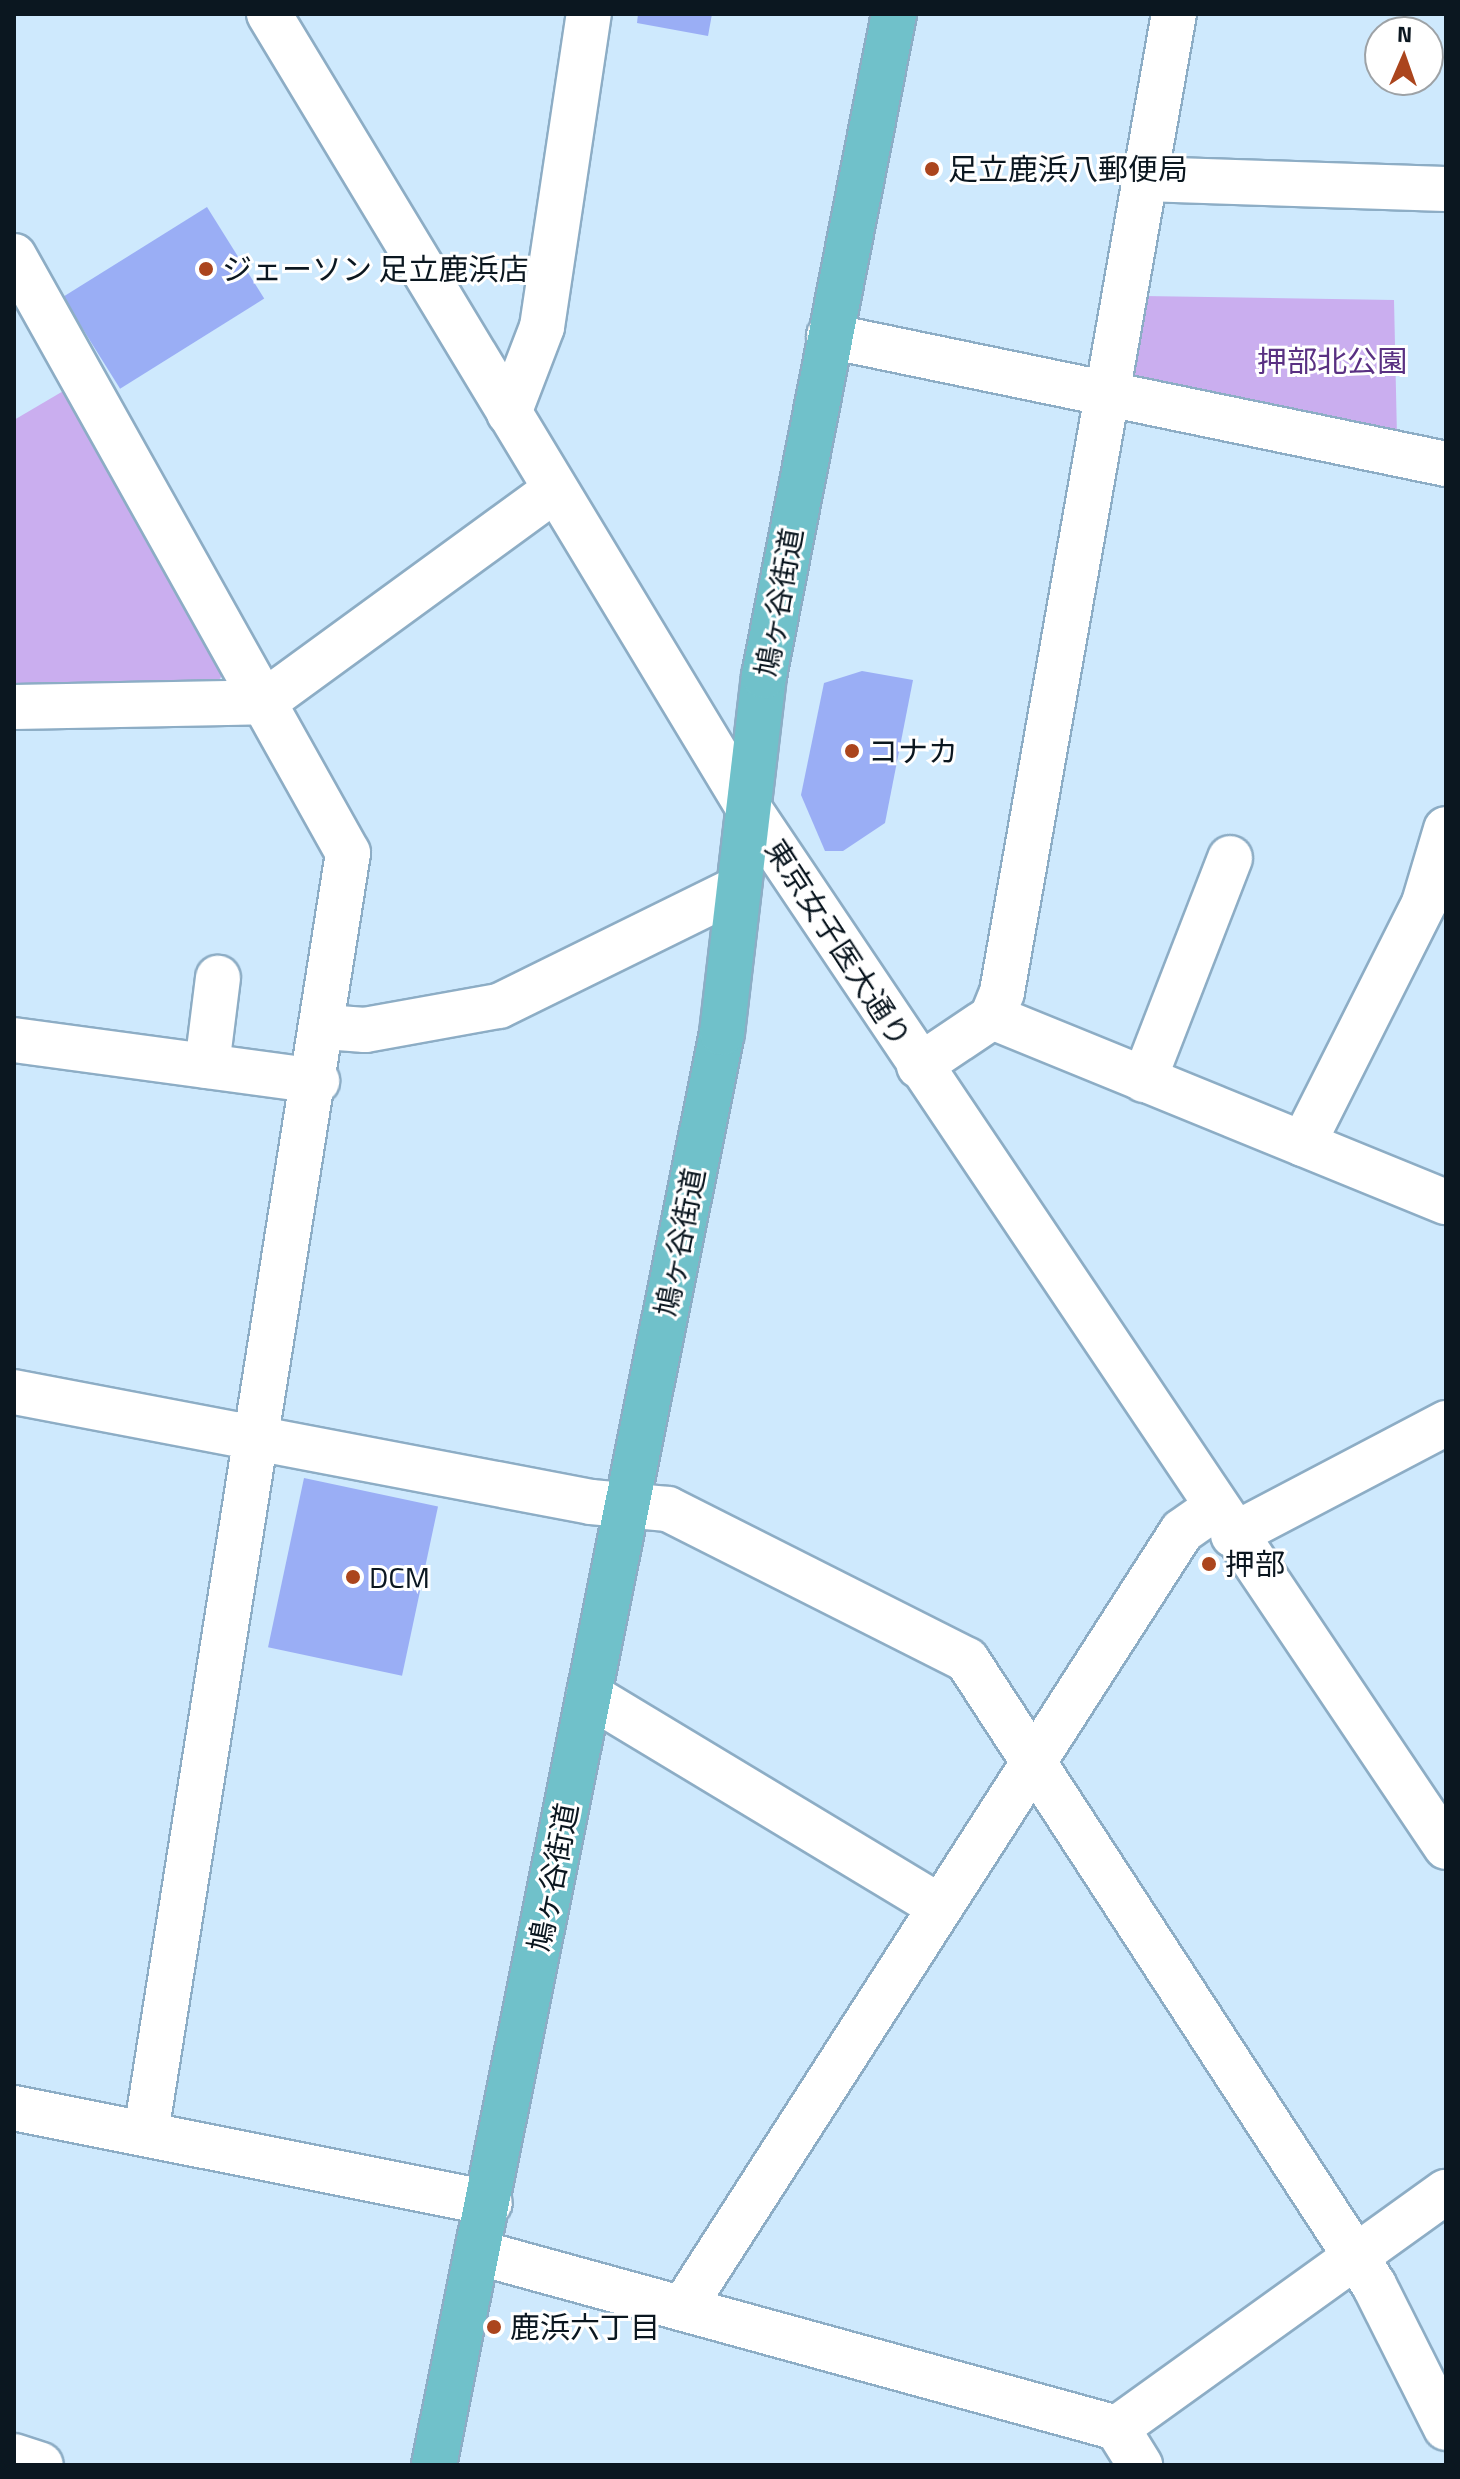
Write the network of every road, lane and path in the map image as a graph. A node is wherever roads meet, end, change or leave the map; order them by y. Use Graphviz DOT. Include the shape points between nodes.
graph roads {
  1 [pos="269,14"];
  2 [pos="589,14"];
  3 [pos="894,14"];
  4 [pos="1174,14"];
  5 [pos="1144,179"];
  6 [pos="1446,189"];
  7 [pos="17,269"];
  8 [pos="829,336"];
  9 [pos="1106,395"];
  10 [pos="509,413"];
  11 [pos="1446,464"];
  12 [pos="552,492"];
  13 [pos="264,702"];
  14 [pos="14,707"];
  15 [pos="746,804"];
  16 [pos="1446,829"];
  17 [pos="1230,858"];
  18 [pos="733,891"];
  19 [pos="1435,910"];
  20 [pos="218,978"];
  21 [pos="992,1017"];
  22 [pos="325,1027"];
  23 [pos="14,1040"];
  24 [pos="207,1066"];
  25 [pos="919,1066"];
  26 [pos="1144,1080"];
  27 [pos="317,1081"];
  28 [pos="1303,1144"];
  29 [pos="1446,1202"];
  30 [pos="14,1392"];
  31 [pos="1446,1423"];
  32 [pos="260,1438"];
  33 [pos="628,1502"];
  34 [pos="1223,1522"];
  35 [pos="589,1695"];
  36 [pos="1031,1760"];
  37 [pos="1446,1847"];
  38 [pos="939,1906"];
  39 [pos="14,2108"];
  40 [pos="146,2133"];
  41 [pos="1446,2192"];
  42 [pos="490,2203"];
  43 [pos="480,2253"];
  44 [pos="1354,2257"];
  45 [pos="683,2308"];
  46 [pos="1117,2428"];
  47 [pos="1446,2428"];
  48 [pos="14,2456"];
  49 [pos="41,2465"];
  50 [pos="434,2465"];
  51 [pos="1140,2465"];
  1 -- 10 [label="street, 東京女子医大通り"];
  2 -- 10 [label="street" via="542,327"];
  3 -- 8 [label="main road, 鳩ヶ谷街道"];
  4 -- 5 [label="street"];
  5 -- 6 [label="street"];
  5 -- 9 [label="street"];
  7 -- 13 [label="street"];
  8 -- 9 [label="street"];
  8 -- 15 [label="main road, 鳩ヶ谷街道"];
  9 -- 11 [label="street"];
  9 -- 21 [label="street"];
  10 -- 12 [label="street, 東京女子医大通り"];
  12 -- 13 [label="street"];
  12 -- 15 [label="street, 東京女子医大通り"];
  13 -- 14 [label="street"];
  13 -- 22 [label="street" via="348,853"];
  15 -- 18 [label="main road, 鳩ヶ谷街道"];
  15 -- 25 [label="street, 東京女子医大通り"];
  16 -- 19 [label="street"];
  17 -- 26 [label="street"];
  18 -- 22 [label="street" via="499,1006 365,1030"];
  18 -- 33 [label="main road, 鳩ヶ谷街道" via="722,1033"];
  19 -- 28 [label="street"];
  20 -- 24 [label="street"];
  21 -- 25 [label="street"];
  21 -- 26 [label="street"];
  22 -- 27 [label="street"];
  23 -- 24 [label="street"];
  24 -- 27 [label="street"];
  25 -- 34 [label="street, 東京女子医大通り"];
  26 -- 28 [label="street"];
  27 -- 32 [label="street"];
  28 -- 29 [label="street"];
  30 -- 32 [label="street"];
  31 -- 34 [label="street"];
  32 -- 33 [label="street" via="591,1502"];
  32 -- 40 [label="street"];
  33 -- 35 [label="main road, 鳩ヶ谷街道"];
  33 -- 36 [label="street" via="682,1515 967,1660"];
  34 -- 36 [label="street" via="1182,1531"];
  34 -- 37 [label="street, 東京女子医大通り"];
  35 -- 38 [label="street"];
  35 -- 42 [label="main road, 鳩ヶ谷街道"];
  36 -- 38 [label="street"];
  36 -- 44 [label="street"];
  38 -- 45 [label="street"];
  39 -- 40 [label="street"];
  40 -- 42 [label="street"];
  41 -- 44 [label="street"];
  42 -- 43 [label="main road, 鳩ヶ谷街道"];
  43 -- 45 [label="street"];
  43 -- 50 [label="main road, 鳩ヶ谷街道"];
  44 -- 46 [label="street"];
  44 -- 47 [label="street"];
  45 -- 46 [label="street"];
  46 -- 51 [label="street"];
  48 -- 49 [label="street"];
}
